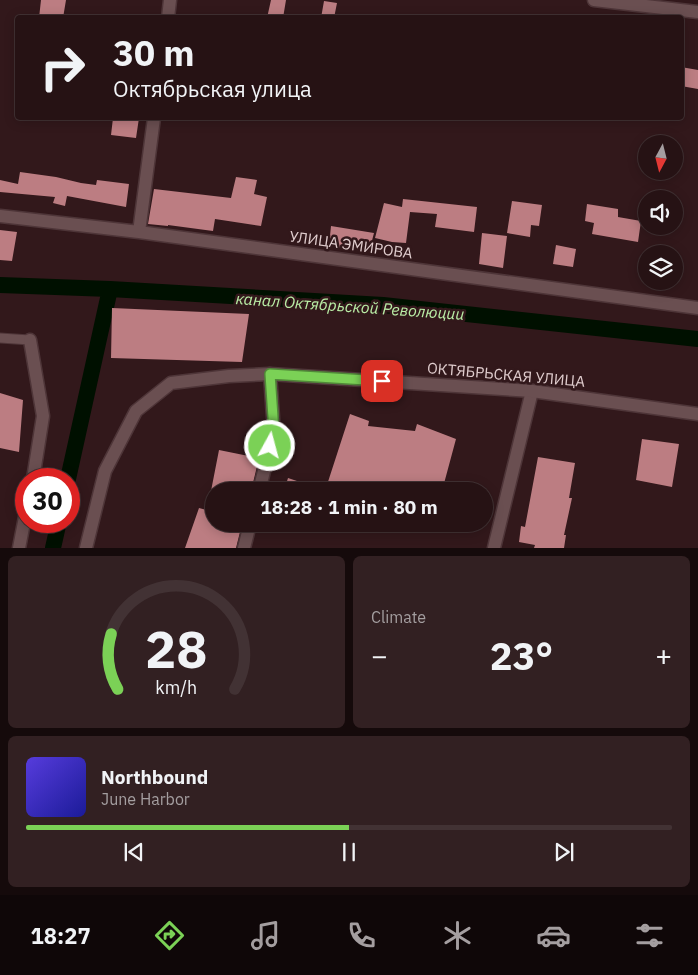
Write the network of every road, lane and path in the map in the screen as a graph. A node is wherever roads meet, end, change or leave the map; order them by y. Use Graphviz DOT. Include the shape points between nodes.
graph roads {
  1 [pos="170,0"];
  2 [pos="594,0"];
  3 [pos="619,2"];
  4 [pos="698,12"];
  5 [pos="168,15"];
  6 [pos="154,120"];
  7 [pos="0,216"];
  8 [pos="139,232"];
  9 [pos="698,308"];
  10 [pos="0,338"];
  11 [pos="30,340"];
  12 [pos="270,374"];
  13 [pos="532,391"];
  14 [pos="698,414"];
  15 [pos="35,468"];
  16 [pos="261,482"];
  17 [pos="248,532"];
  18 [pos="22,533"];
  19 [pos="20,548"];
  20 [pos="86,548"];
  21 [pos="244,548"];
  22 [pos="494,548"];
  1 -- 5 [label="street"];
  2 -- 3 [label="street"];
  3 -- 4 [label="street"];
  6 -- 8 [label="street"];
  7 -- 8 [label="street, УЛИЦА ЭМИРОВА"];
  8 -- 9 [label="street, УЛИЦА ЭМИРОВА"];
  10 -- 11 [label="lane"];
  11 -- 15 [label="street" via="43,416"];
  12 -- 13 [label="street, ОКТЯБРЬСКАЯ УЛИЦА"];
  12 -- 16 [label="street" via="274,432"];
  12 -- 20 [label="street, ОКТЯБРЬСКАЯ УЛИЦА" via="171,383 136,411 105,471"];
  13 -- 14 [label="street, ОКТЯБРЬСКАЯ УЛИЦА"];
  13 -- 22 [label="street"];
  17 -- 21 [label="street"];
  18 -- 19 [label="street"];
}
